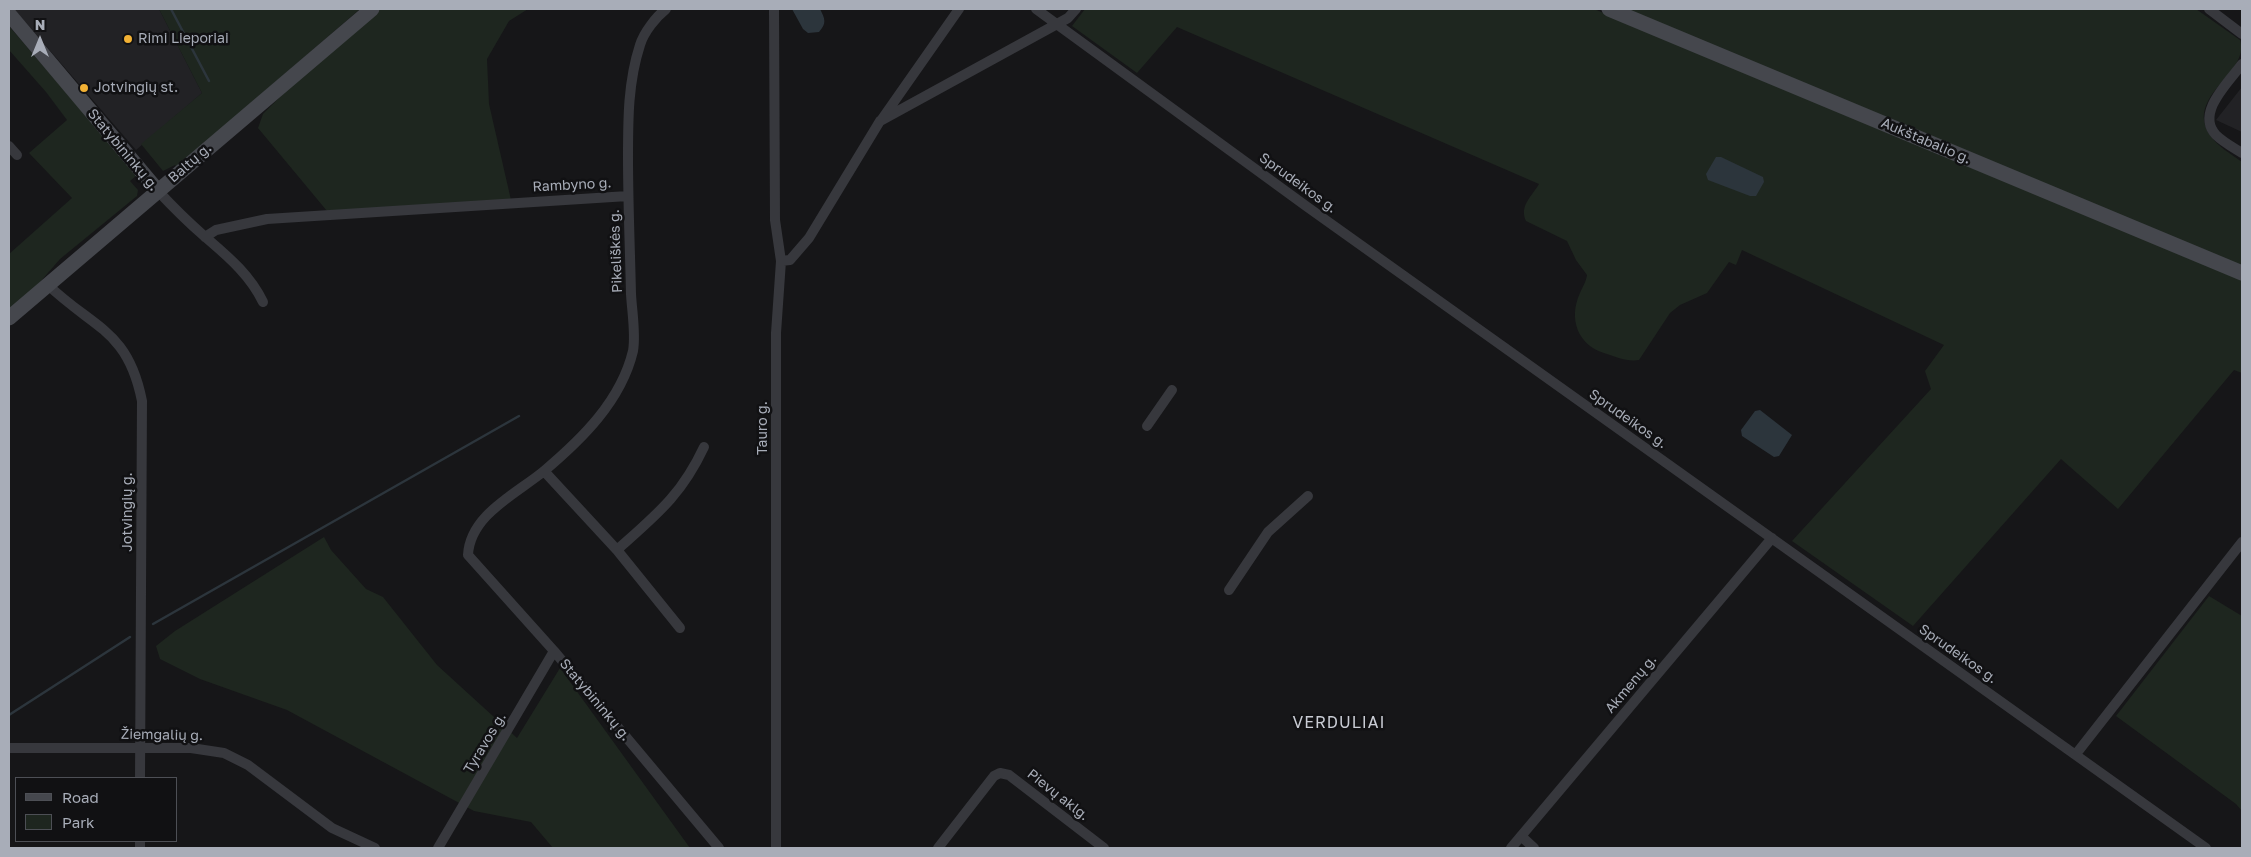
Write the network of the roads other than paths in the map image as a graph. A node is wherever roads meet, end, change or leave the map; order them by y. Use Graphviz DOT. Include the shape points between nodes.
graph roads {
  1 [pos="372,9"];
  2 [pos="666,9"];
  3 [pos="774,9"];
  4 [pos="959,9"];
  5 [pos="1036,9"];
  6 [pos="1076,9"];
  7 [pos="1609,9"];
  8 [pos="2209,9"];
  9 [pos="9,14"];
  10 [pos="1057,25"];
  11 [pos="2240,32"];
  12 [pos="2242,64"];
  13 [pos="880,122"];
  14 [pos="9,146"];
  15 [pos="2242,153"];
  16 [pos="17,155"];
  17 [pos="158,191"];
  18 [pos="628,196"];
  19 [pos="205,237"];
  20 [pos="781,261"];
  21 [pos="2242,273"];
  22 [pos="48,285"];
  23 [pos="263,302"];
  24 [pos="9,318"];
  25 [pos="1172,390"];
  26 [pos="1147,426"];
  27 [pos="704,447"];
  28 [pos="544,470"];
  29 [pos="1308,496"];
  30 [pos="1772,538"];
  31 [pos="2242,542"];
  32 [pos="617,550"];
  33 [pos="468,555"];
  34 [pos="1229,590"];
  35 [pos="680,628"];
  36 [pos="554,652"];
  37 [pos="9,748"];
  38 [pos="140,748"];
  39 [pos="2076,754"];
  40 [pos="140,777"];
  41 [pos="1521,836"];
  42 [pos="375,848"];
  43 [pos="438,848"];
  44 [pos="719,848"];
  45 [pos="776,848"];
  46 [pos="938,848"];
  47 [pos="1104,848"];
  48 [pos="1511,848"];
  49 [pos="1534,848"];
  50 [pos="2206,848"];
  1 -- 17 [label="main road, Baltų g."];
  2 -- 18 [label="street, Pikeliškės g." via="640,44 628,96"];
  3 -- 20 [label="street, Tauro g." via="775,220"];
  4 -- 13 [label="street"];
  5 -- 10 [label="street, Sprudeikos g."];
  6 -- 10 [label="street"];
  7 -- 21 [label="main road, Aukštabalio g."];
  8 -- 11 [label="street"];
  9 -- 17 [label="main road, Statybininkų g."];
  10 -- 13 [label="street"];
  10 -- 30 [label="street, Sprudeikos g."];
  12 -- 15 [label="street" via="2209,110 2208,120 2217,136"];
  13 -- 20 [label="street" via="809,238 790,260"];
  14 -- 16 [label="street"];
  17 -- 19 [label="street, Statybininkų g."];
  17 -- 22 [label="main road, Baltų g."];
  18 -- 19 [label="street, Rambyno g." via="267,220 223,228"];
  18 -- 28 [label="street, Pikeliškės g." via="633,350 621,388 597,419"];
  19 -- 23 [label="street, Statybininkų g." via="230,256"];
  20 -- 45 [label="street, Tauro g." via="776,333"];
  22 -- 24 [label="main road, Baltų g."];
  22 -- 38 [label="street, Jotvingių g." via="107,331 131,362 138,379 142,401"];
  25 -- 26 [label="street"];
  27 -- 32 [label="street" via="691,474 673,499"];
  28 -- 32 [label="street"];
  28 -- 33 [label="street, Pikeliškės g." via="495,507 473,534"];
  29 -- 34 [label="street" via="1268,532"];
  30 -- 39 [label="street, Sprudeikos g."];
  30 -- 41 [label="street, Akmenų g."];
  31 -- 39 [label="street"];
  32 -- 35 [label="street"];
  33 -- 36 [label="street, Statybininkų g."];
  36 -- 43 [label="street, Tyravos g."];
  36 -- 44 [label="street, Statybininkų g."];
  37 -- 38 [label="street, Žiemgalių g."];
  38 -- 40 [label="street, Jotvingių g."];
  38 -- 42 [label="street, Žiemgalių g." via="191,748 235,757 332,828"];
  39 -- 50 [label="street, Sprudeikos g."];
  41 -- 48 [label="street, Akmenų g."];
  41 -- 49 [label="street"];
  46 -- 47 [label="street, Pievų aklg." via="994,776 1000,773 1009,775"];
}
